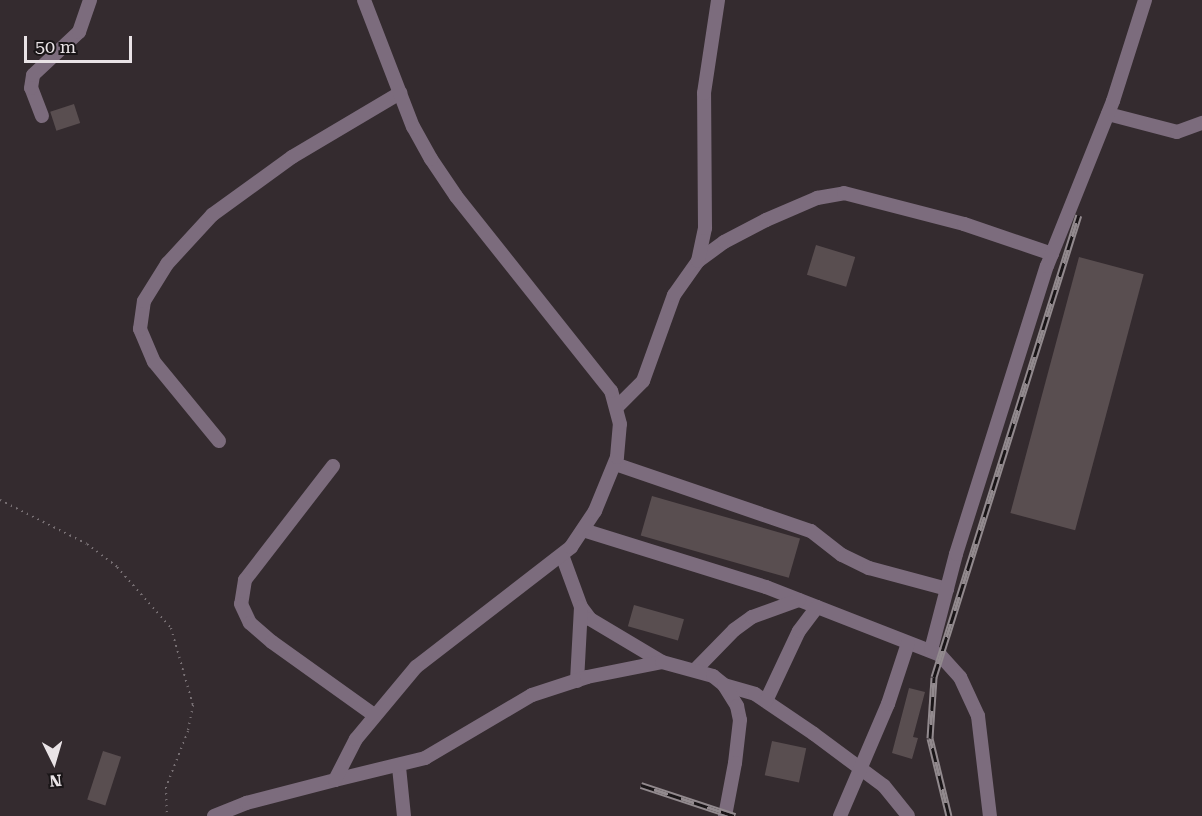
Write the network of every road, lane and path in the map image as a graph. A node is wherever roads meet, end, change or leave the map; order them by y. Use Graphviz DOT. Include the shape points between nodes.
graph roads {
  1 [pos="90,0"];
  2 [pos="364,0"];
  3 [pos="718,0"];
  4 [pos="1145,0"];
  5 [pos="400,93"];
  6 [pos="1108,114"];
  7 [pos="42,116"];
  8 [pos="1202,123"];
  9 [pos="1052,254"];
  10 [pos="698,261"];
  11 [pos="617,407"];
  12 [pos="219,441"];
  13 [pos="615,464"];
  14 [pos="333,466"];
  15 [pos="0,500"];
  16 [pos="583,530"];
  17 [pos="562,555"];
  18 [pos="946,589"];
  19 [pos="799,600"];
  20 [pos="818,606"];
  21 [pos="580,608"];
  22 [pos="908,643"];
  23 [pos="931,650"];
  24 [pos="662,662"];
  25 [pos="696,669"];
  26 [pos="577,681"];
  27 [pos="724,685"];
  28 [pos="766,701"];
  29 [pos="374,715"];
  30 [pos="399,767"];
  31 [pos="860,770"];
  32 [pos="335,780"];
  33 [pos="167,816"];
  34 [pos="214,816"];
  35 [pos="404,816"];
  36 [pos="725,816"];
  37 [pos="840,816"];
  38 [pos="908,816"];
  39 [pos="990,816"];
  1 -- 7 [label="lane" via="79,32 33,75 31,88"];
  2 -- 5 [label="lane"];
  3 -- 10 [label="lane" via="704,93 705,228"];
  4 -- 6 [label="lane"];
  5 -- 11 [label="lane" via="431,159 456,196 590,362"];
  5 -- 12 [label="lane" via="292,157 212,215 166,264 144,301 140,328 154,362"];
  6 -- 8 [label="lane" via="1177,132"];
  6 -- 9 [label="lane"];
  9 -- 10 [label="lane" via="964,224 844,193 817,198 766,220"];
  9 -- 18 [label="lane"];
  10 -- 11 [label="lane" via="674,295 643,381"];
  11 -- 13 [label="lane" via="621,435"];
  13 -- 16 [label="lane"];
  13 -- 18 [label="lane" via="812,531 842,555 868,568"];
  14 -- 29 [label="lane" via="244,580 241,604 250,623 272,642"];
  15 -- 33 [label="path" via="87,544 117,567 171,628 193,705 188,731 166,787"];
  16 -- 17 [label="lane"];
  16 -- 19 [label="lane"];
  17 -- 21 [label="lane"];
  17 -- 29 [label="lane" via="448,639 416,667"];
  18 -- 23 [label="lane"];
  19 -- 20 [label="lane"];
  19 -- 25 [label="lane" via="752,617"];
  20 -- 22 [label="lane"];
  20 -- 28 [label="lane" via="800,631"];
  21 -- 24 [label="lane" via="614,636"];
  21 -- 26 [label="lane"];
  22 -- 23 [label="lane"];
  22 -- 31 [label="lane"];
  23 -- 39 [label="lane" via="960,677 978,716"];
  24 -- 25 [label="lane"];
  24 -- 26 [label="lane"];
  25 -- 27 [label="lane"];
  26 -- 30 [label="lane" via="532,695 449,746"];
  27 -- 28 [label="lane"];
  27 -- 36 [label="lane" via="740,720"];
  28 -- 31 [label="lane"];
  29 -- 32 [label="lane" via="347,753"];
  30 -- 32 [label="lane"];
  30 -- 35 [label="lane"];
  31 -- 37 [label="lane"];
  31 -- 38 [label="lane" via="884,786"];
  32 -- 34 [label="lane" via="246,803"];
}
